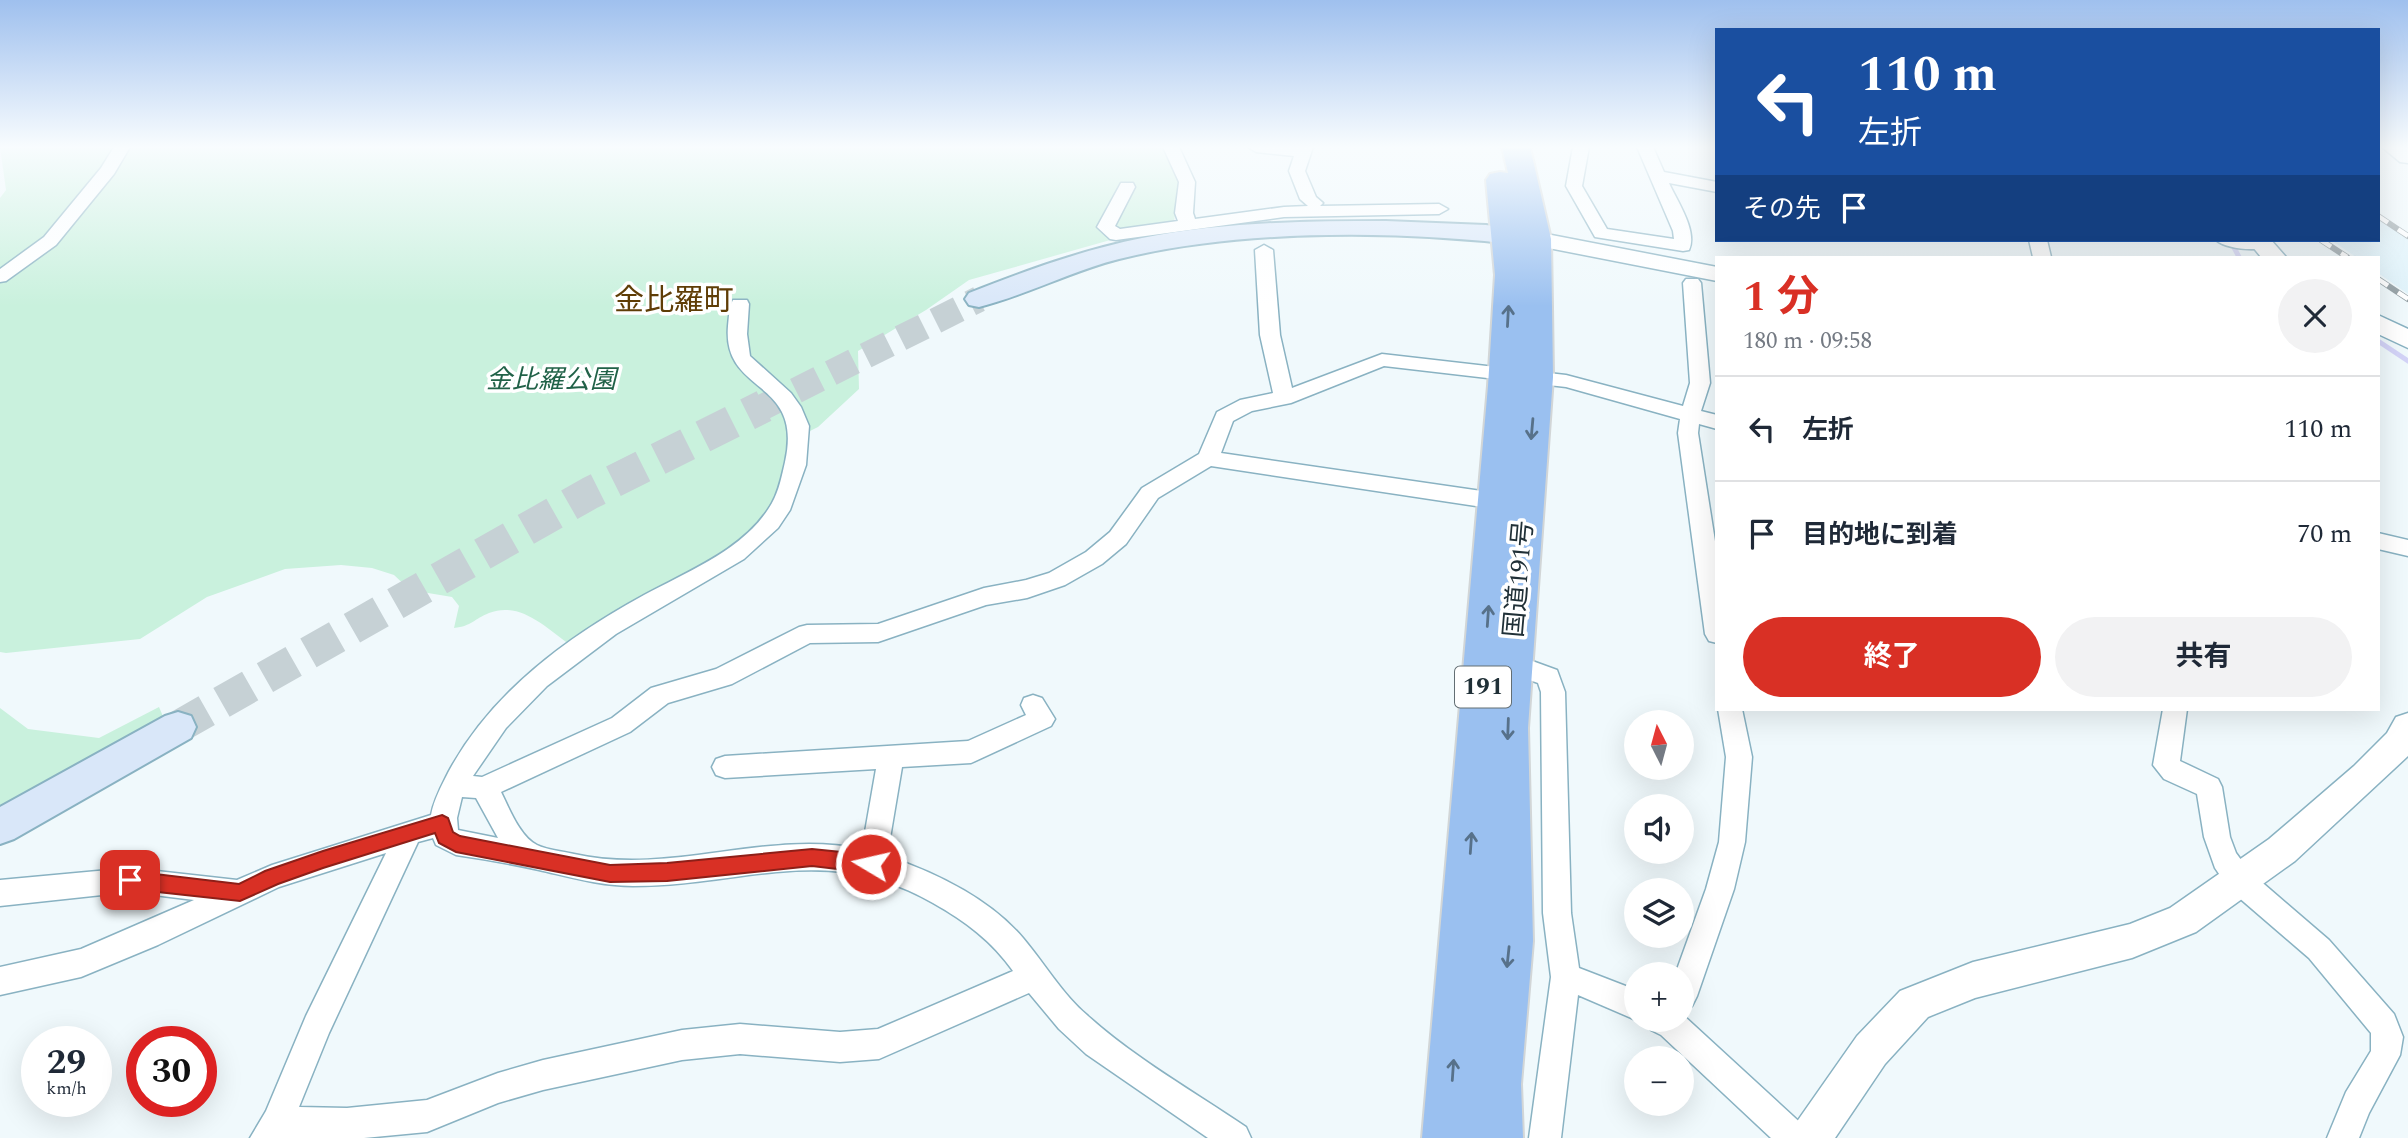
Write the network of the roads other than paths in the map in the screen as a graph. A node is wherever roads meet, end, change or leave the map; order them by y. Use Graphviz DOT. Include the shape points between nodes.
graph roads {
  1 [pos="83,200"];
  2 [pos="1120,200"];
  3 [pos="1186,200"];
  4 [pos="1310,200"];
  5 [pos="1322,200"];
  6 [pos="1391,200"];
  7 [pos="1510,200"];
  8 [pos="1520,200"];
  9 [pos="1582,200"];
  10 [pos="1668,200"];
  11 [pos="1402,203"];
  12 [pos="1313,207"];
  13 [pos="1353,217"];
  14 [pos="1188,224"];
  15 [pos="1522,237"];
  16 [pos="2236,242"];
  17 [pos="2259,246"];
  18 [pos="1264,250"];
  19 [pos="1715,274"];
  20 [pos="0,277"];
  21 [pos="1692,283"];
  22 [pos="979,299"];
  23 [pos="740,304"];
  24 [pos="2380,324"];
  25 [pos="2408,340"];
  26 [pos="2408,346"];
  27 [pos="2380,350"];
  28 [pos="1521,375"];
  29 [pos="1284,398"];
  30 [pos="1690,415"];
  31 [pos="1715,421"];
  32 [pos="1208,458"];
  33 [pos="1511,503"];
  34 [pos="2380,541"];
  35 [pos="2408,548"];
  36 [pos="1715,620"];
  37 [pos="1499,659"];
  38 [pos="1033,705"];
  39 [pos="1730,711"];
  40 [pos="2175,711"];
  41 [pos="178,727"];
  42 [pos="2408,727"];
  43 [pos="891,756"];
  44 [pos="725,767"];
  45 [pos="455,785"];
  46 [pos="484,788"];
  47 [pos="442,823"];
  48 [pos="0,827"];
  49 [pos="409,833"];
  50 [pos="530,856"];
  51 [pos="871,864"];
  52 [pos="2240,881"];
  53 [pos="0,893"];
  54 [pos="240,893"];
  55 [pos="1694,962"];
  56 [pos="1034,976"];
  57 [pos="1566,977"];
  58 [pos="0,981"];
  59 [pos="1624,999"];
  60 [pos="1680,1032"];
  61 [pos="272,1130"];
  62 [pos="1235,1138"];
  63 [pos="1449,1138"];
  64 [pos="1496,1138"];
  65 [pos="1545,1138"];
  66 [pos="1794,1138"];
  67 [pos="1811,1138"];
  68 [pos="2343,1138"];
  1 -- 20 [label="street" via="50,241"];
  2 -- 14 [label="street" via="1106,227 1116,235"];
  3 -- 14 [label="street"];
  4 -- 12 [label="street"];
  5 -- 12 [label="street"];
  6 -- 11 [label="street"];
  7 -- 15 [label="highway, 国道191号 / 191"];
  8 -- 15 [label="highway, 国道191号 / 191"];
  9 -- 10 [label="street" via="1601,233 1683,246 1682,231"];
  11 -- 13 [label="street" via="1356,205"];
  11 -- 13 [label="street" via="1435,209"];
  12 -- 13 [label="street"];
  12 -- 14 [label="street"];
  13 -- 15 [label="main road"];
  13 -- 22 [label="main road" via="1140,246 1080,261"];
  15 -- 19 [label="street"];
  15 -- 28 [label="highway, 国道191号 / 191"];
  16 -- 17 [label="street"];
  18 -- 29 [label="street" via="1270,335"];
  21 -- 30 [label="street" via="1700,383"];
  23 -- 45 [label="street" via="739,354 785,399 799,424 800,443 782,506 754,539 546,671 489,729"];
  24 -- 25 [label="street"];
  26 -- 27 [label="street"];
  28 -- 29 [label="street" via="1382,360"];
  28 -- 30 [label="street" via="1566,381"];
  28 -- 33 [label="highway, 国道191号 / 191"];
  29 -- 32 [label="street" via="1247,405 1224,417"];
  30 -- 31 [label="street"];
  30 -- 36 [label="street" via="1688,433"];
  32 -- 33 [label="street"];
  32 -- 46 [label="street" via="1156,488 1118,538 1057,579 984,597 878,633 807,634 723,677 660,695 621,725"];
  33 -- 37 [label="highway, 国道191号 / 191"];
  34 -- 35 [label="street"];
  37 -- 57 [label="street" via="1548,677 1553,692 1558,914"];
  63 -- 37 [label="highway, 国道191号 / 191, one-way"];
  37 -- 64 [label="highway, 国道191号 / 191, one-way" via="1507,728 1509,941 1495,1084"];
  38 -- 43 [label="street" via="1042,719 971,752"];
  39 -- 55 [label="street" via="1739,757 1732,842"];
  40 -- 52 [label="street" via="2166,765 2209,787 2217,837"];
  41 -- 48 [label="main road"];
  42 -- 52 [label="street" via="2399,743 2365,776"];
  43 -- 44 [label="street"];
  43 -- 51 [label="street"];
  45 -- 46 [label="street"];
  45 -- 47 [label="street"];
  46 -- 50 [label="street" via="512,840"];
  47 -- 49 [label="street"];
  47 -- 50 [label="street" via="446,837 456,843"];
  49 -- 54 [label="street" via="285,873"];
  49 -- 61 [label="street"];
  50 -- 51 [label="street" via="610,874 812,857"];
  51 -- 56 [label="street" via="977,915 1011,944"];
  52 -- 67 [label="street" via="2183,920 2132,941 1973,980 1914,1004 1871,1051"];
  52 -- 68 [label="street" via="2319,949 2364,1000 2388,1037 2385,1055"];
  53 -- 54 [label="street" via="130,880"];
  54 -- 58 [label="street" via="81,962"];
  56 -- 61 [label="street" via="879,1044 840,1047 740,1039 682,1045 543,1075 427,1116"];
  56 -- 62 [label="street" via="1049,999 1088,1035"];
  57 -- 59 [label="street"];
  57 -- 65 [label="street"];
  60 -- 66 [label="street"];
}
